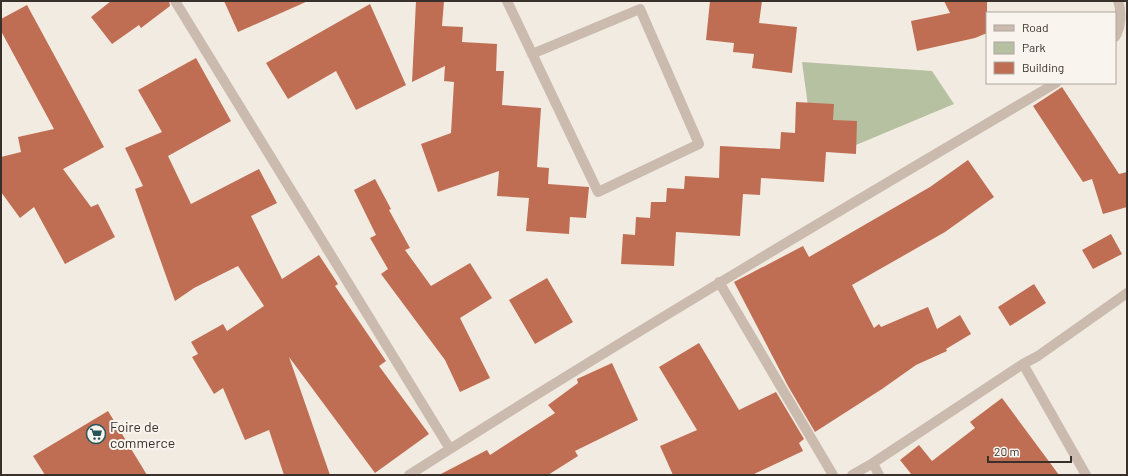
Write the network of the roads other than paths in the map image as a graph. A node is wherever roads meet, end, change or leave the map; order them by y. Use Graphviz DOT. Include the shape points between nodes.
graph roads {
  1 [pos="175,1"];
  2 [pos="507,1"];
  3 [pos="1118,1"];
  4 [pos="1116,36"];
  5 [pos="532,54"];
  6 [pos="1054,84"];
  7 [pos="719,282"];
  8 [pos="1127,293"];
  9 [pos="1023,364"];
  10 [pos="450,449"];
  11 [pos="873,463"];
  12 [pos="413,474"];
  13 [pos="833,475"];
  14 [pos="852,475"];
  15 [pos="879,475"];
  16 [pos="1086,475"];
  1 -- 10 [label="street"];
  2 -- 5 [label="street"];
  3 -- 4 [label="street" via="1119,32"];
  5 -- 5 [label="street" via="598,192 699,144 640,10"];
  6 -- 7 [label="street"];
  7 -- 10 [label="street"];
  7 -- 13 [label="street"];
  8 -- 9 [label="street"];
  9 -- 11 [label="street"];
  9 -- 16 [label="street"];
  10 -- 12 [label="street"];
  11 -- 14 [label="street"];
  11 -- 15 [label="street"];
}
